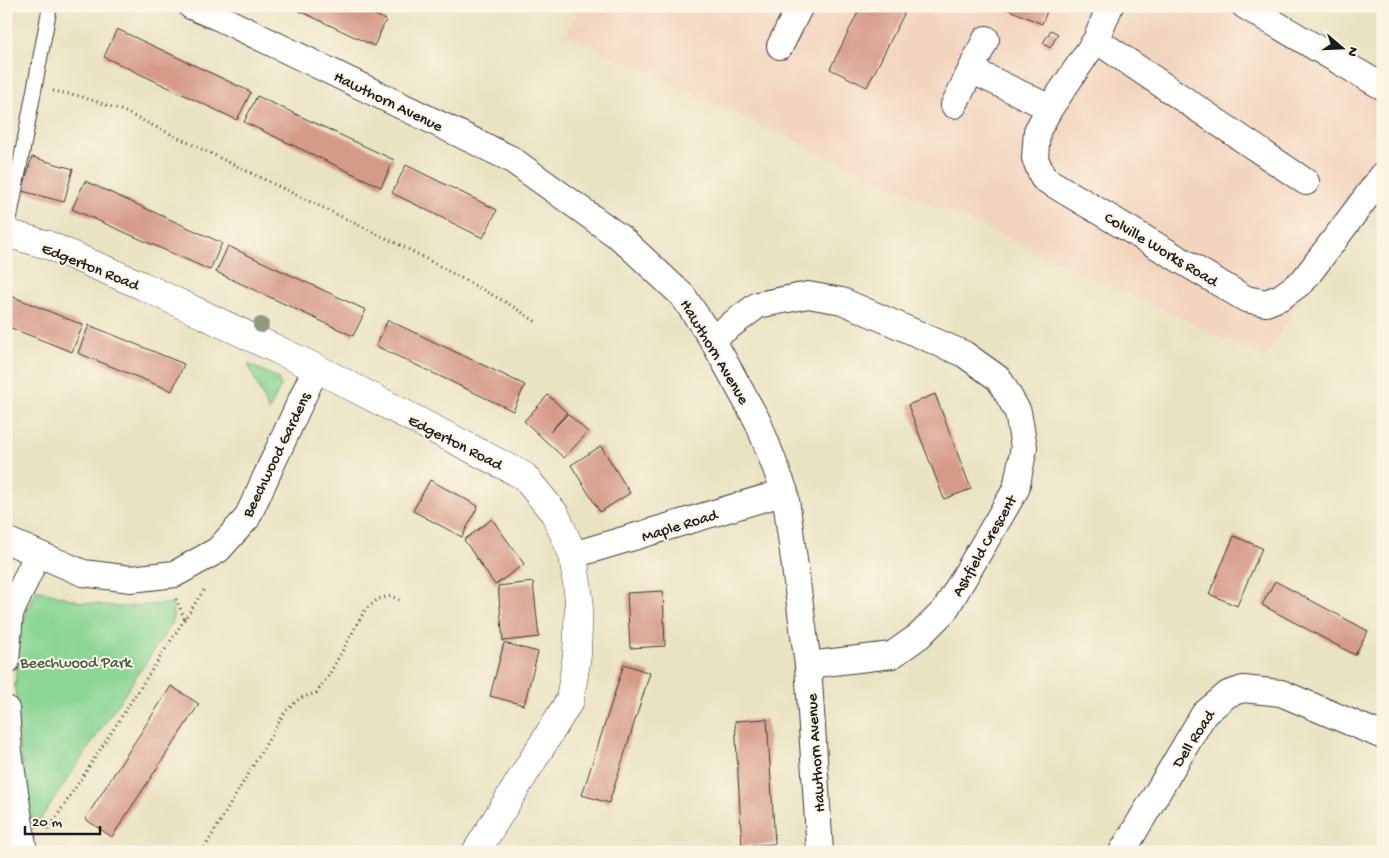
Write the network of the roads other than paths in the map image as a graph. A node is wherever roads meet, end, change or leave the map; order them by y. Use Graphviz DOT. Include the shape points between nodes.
graph roads {
  1 [pos="50,6"];
  2 [pos="191,6"];
  3 [pos="800,6"];
  4 [pos="1110,6"];
  5 [pos="1244,6"];
  6 [pos="986,39"];
  7 [pos="1096,40"];
  8 [pos="780,46"];
  9 [pos="971,70"];
  10 [pos="1383,87"];
  11 [pos="954,105"];
  12 [pos="1050,108"];
  13 [pos="1383,175"];
  14 [pos="1306,182"];
  15 [pos="6,233"];
  16 [pos="712,339"];
  17 [pos="316,368"];
  18 [pos="785,492"];
  19 [pos="6,540"];
  20 [pos="37,554"];
  21 [pos="574,555"];
  22 [pos="6,662"];
  23 [pos="808,664"];
  24 [pos="6,709"];
  25 [pos="1383,736"];
  26 [pos="34,844"];
  27 [pos="476,852"];
  28 [pos="820,852"];
  29 [pos="1122,852"];
  1 -- 15 [label="lane"];
  2 -- 16 [label="street, Hawthorn Avenue" via="512,159 622,239 683,296"];
  3 -- 8 [label="street"];
  4 -- 7 [label="street, Colville Works Road"];
  5 -- 10 [label="street"];
  6 -- 9 [label="street"];
  7 -- 12 [label="street, Colville Works Road"];
  7 -- 14 [label="street"];
  9 -- 11 [label="street"];
  9 -- 12 [label="street"];
  12 -- 13 [label="street, Colville Works Road" via="1037,131 1035,158 1043,178 1246,299 1266,303 1281,298 1303,281"];
  15 -- 17 [label="street, Edgerton Road" via="48,245 143,286"];
  16 -- 18 [label="street, Hawthorn Avenue" via="758,422"];
  16 -- 23 [label="street, Ashfield Crescent" via="758,305 808,295 842,301 964,354 999,379 1018,412 1024,447 1016,489 945,610 919,636 892,655"];
  17 -- 20 [label="street, Beechwood Gardens" via="246,518 218,550 175,574 131,579 83,573"];
  17 -- 21 [label="street, Edgerton Road" via="524,476 556,514"];
  18 -- 21 [label="street, Maple Road"];
  18 -- 23 [label="street, Hawthorn Avenue"];
  19 -- 20 [label="street, Beechwood Gardens"];
  20 -- 22 [label="street" via="10,614"];
  21 -- 27 [label="street, Edgerton Road" via="579,599 570,700"];
  23 -- 28 [label="street, Hawthorn Avenue"];
  24 -- 26 [label="street" via="9,752"];
  25 -- 29 [label="street, Dell Road" via="1281,692 1243,689 1228,694 1204,714"];
}
